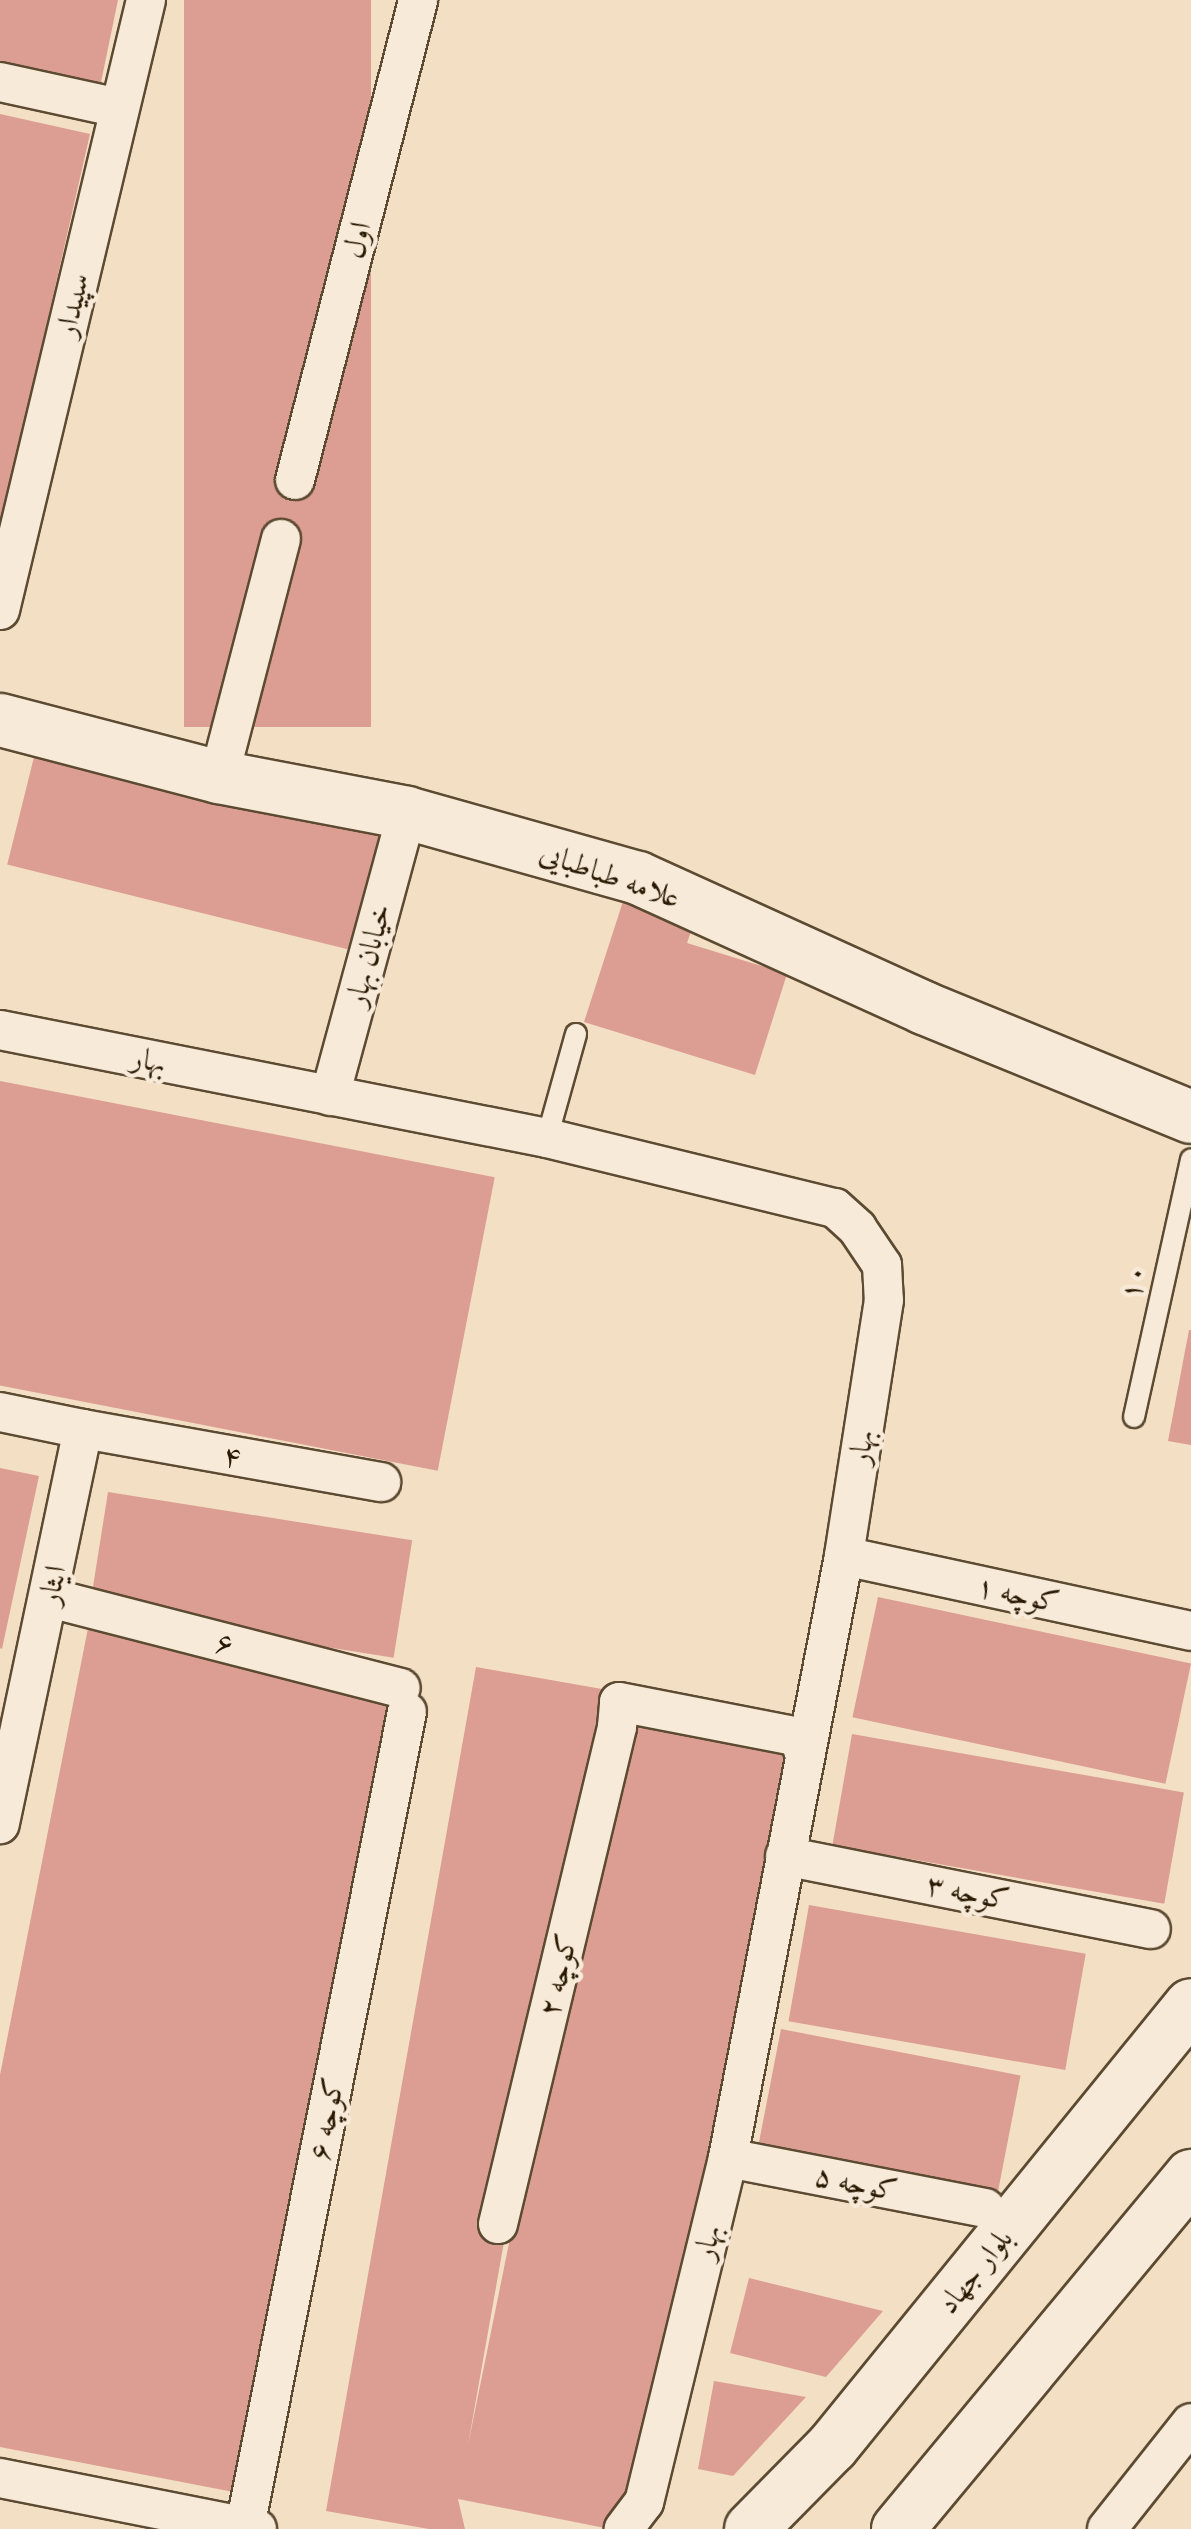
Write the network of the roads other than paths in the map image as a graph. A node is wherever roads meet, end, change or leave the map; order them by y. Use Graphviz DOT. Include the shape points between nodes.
graph roads {
  1 [pos="146,0"];
  2 [pos="418,0"];
  3 [pos="0,82"];
  4 [pos="119,108"];
  5 [pos="295,480"];
  6 [pos="281,539"];
  7 [pos="0,610"];
  8 [pos="0,720"];
  9 [pos="219,776"];
  10 [pos="407,813"];
  11 [pos="0,1030"];
  12 [pos="576,1034"];
  13 [pos="330,1096"];
  14 [pos="1191,1117"];
  15 [pos="547,1138"];
  16 [pos="1191,1159"];
  17 [pos="0,1412"];
  18 [pos="1134,1417"];
  19 [pos="83,1429"];
  20 [pos="381,1482"];
  21 [pos="844,1556"];
  22 [pos="50,1598"];
  23 [pos="1191,1631"];
  24 [pos="404,1700"];
  25 [pos="804,1753"];
  26 [pos="0,1824"];
  27 [pos="785,1856"];
  28 [pos="1152,1929"];
  29 [pos="1191,2005"];
  30 [pos="728,2158"];
  31 [pos="1191,2176"];
  32 [pos="985,2208"];
  33 [pos="498,2224"];
  34 [pos="1191,2423"];
  35 [pos="0,2478"];
  36 [pos="251,2528"];
  37 [pos="624,2529"];
  38 [pos="751,2529"];
  39 [pos="898,2529"];
  40 [pos="1107,2529"];
  1 -- 4 [label="street, سپیدار"];
  2 -- 5 [label="street, اول"];
  3 -- 4 [label="street"];
  4 -- 7 [label="street, سپیدار"];
  6 -- 9 [label="street"];
  8 -- 9 [label="main road, علامه طباطبایی"];
  9 -- 10 [label="main road, علامه طباطبایی"];
  10 -- 13 [label="street, خیابان بهار"];
  10 -- 14 [label="main road, علامه طباطبایی" via="638,878 924,1008"];
  11 -- 13 [label="street, بهار"];
  12 -- 15 [label="lane"];
  13 -- 15 [label="street, بهار"];
  15 -- 21 [label="street, بهار" via="835,1208 858,1228 882,1265 884,1300"];
  16 -- 18 [label="lane, ۱۰"];
  17 -- 19 [label="street"];
  19 -- 20 [label="street, ۴"];
  19 -- 22 [label="street, ایثار"];
  21 -- 23 [label="street, کوچه ۱"];
  21 -- 25 [label="street, بهار"];
  22 -- 24 [label="street, ۶"];
  22 -- 26 [label="street, ایثار"];
  24 -- 36 [label="street, کوچه ۶"];
  25 -- 27 [label="street, بهار"];
  25 -- 33 [label="street, کوچه ۲" via="798,1737 619,1702"];
  27 -- 28 [label="street, کوچه ۳"];
  27 -- 30 [label="street, بهار"];
  29 -- 38 [label="main road, بلوار جهاد" via="832,2447"];
  30 -- 32 [label="street, کوچه ۵"];
  30 -- 37 [label="street, بهار" via="644,2502"];
  31 -- 39 [label="main road"];
  34 -- 40 [label="street"];
  35 -- 36 [label="street"];
}
